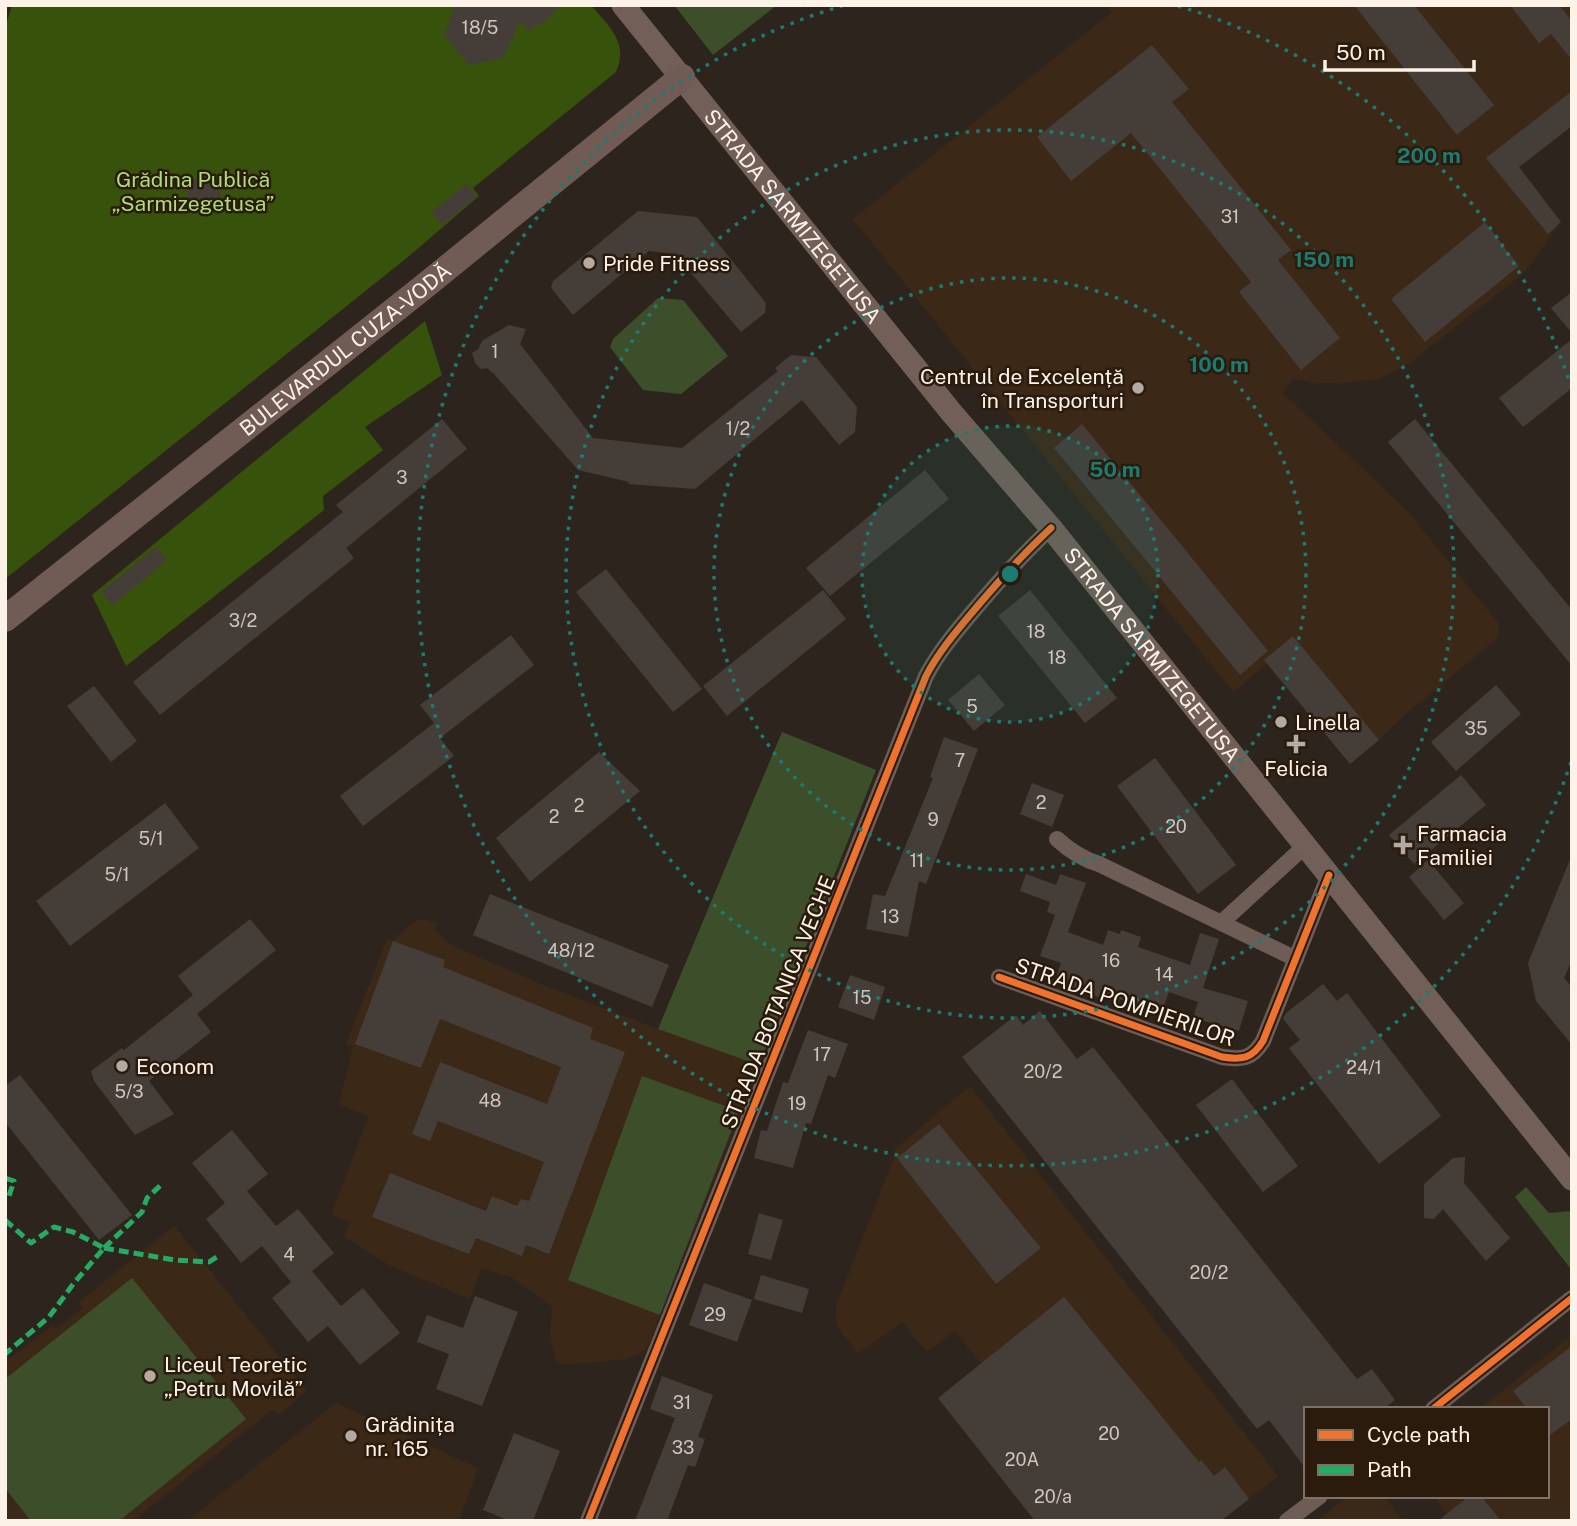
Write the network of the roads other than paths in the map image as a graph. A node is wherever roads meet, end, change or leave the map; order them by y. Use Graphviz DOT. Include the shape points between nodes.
graph roads {
  1 [pos="623,5"];
  2 [pos="682,77"];
  3 [pos="1051,528"];
  4 [pos="5,620"];
  5 [pos="1056,839"];
  6 [pos="1305,846"];
  7 [pos="1329,875"];
  8 [pos="1221,923"];
  9 [pos="1296,959"];
  10 [pos="999,977"];
  11 [pos="1572,1179"];
  12 [pos="1572,1298"];
  13 [pos="1436,1407"];
  14 [pos="1317,1498"];
  15 [pos="589,1521"];
  16 [pos="1287,1521"];
  1 -- 2 [label="main road, STRADA SARMIZEGETUSA"];
  2 -- 3 [label="main road, STRADA SARMIZEGETUSA" via="951,412"];
  2 -- 4 [label="main road, BULEVARDUL CUZA-VODĂ"];
  3 -- 6 [label="main road, STRADA SARMIZEGETUSA"];
  3 -- 15 [label="street, STRADA BOTANICA VECHE" via="1010,568 943,648 926,676"];
  5 -- 8 [label="street" via="1085,859"];
  6 -- 7 [label="main road, STRADA SARMIZEGETUSA"];
  6 -- 8 [label="street"];
  7 -- 9 [label="street, STRADA POMPIERILOR"];
  7 -- 11 [label="main road, STRADA SARMIZEGETUSA"];
  8 -- 9 [label="street"];
  9 -- 10 [label="street, STRADA POMPIERILOR" via="1263,1041 1256,1053 1244,1059 1223,1057"];
  12 -- 13 [label="street"];
  14 -- 16 [label="street"];
}
